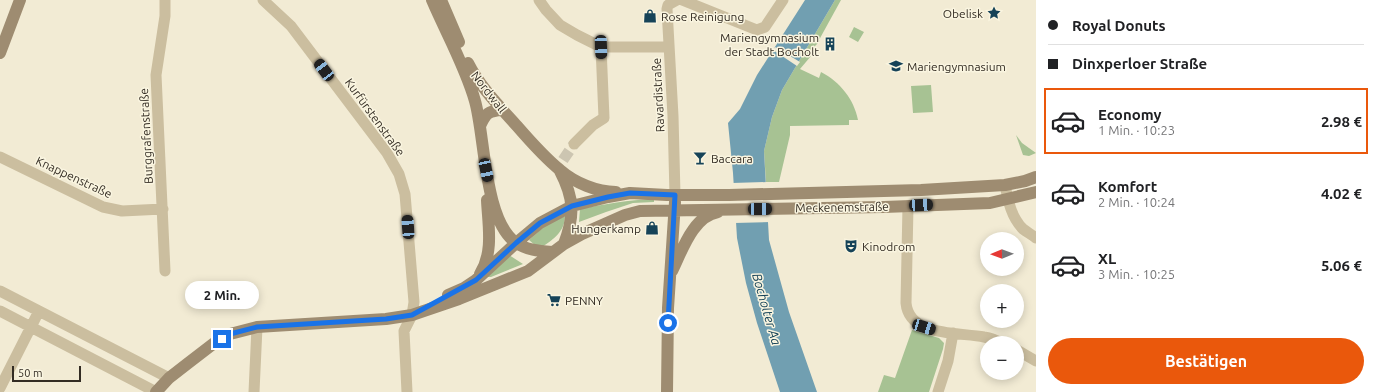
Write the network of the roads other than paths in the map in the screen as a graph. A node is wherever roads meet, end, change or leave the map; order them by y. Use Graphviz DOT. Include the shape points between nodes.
graph roads {
  1 [pos="20,0"];
  2 [pos="165,0"];
  3 [pos="263,0"];
  4 [pos="432,0"];
  5 [pos="441,0"];
  6 [pos="539,0"];
  7 [pos="682,0"];
  8 [pos="783,0"];
  9 [pos="669,2"];
  10 [pos="601,47"];
  11 [pos="669,47"];
  12 [pos="0,53"];
  13 [pos="502,110"];
  14 [pos="480,126"];
  15 [pos="574,144"];
  16 [pos="0,157"];
  17 [pos="560,166"];
  18 [pos="486,170"];
  19 [pos="1036,177"];
  20 [pos="1005,185"];
  21 [pos="1036,192"];
  22 [pos="630,193"];
  23 [pos="675,195"];
  24 [pos="1008,200"];
  25 [pos="572,206"];
  26 [pos="908,206"];
  27 [pos="163,209"];
  28 [pos="674,210"];
  29 [pos="729,210"];
  30 [pos="1036,238"];
  31 [pos="516,243"];
  32 [pos="564,244"];
  33 [pos="552,252"];
  34 [pos="165,271"];
  35 [pos="670,275"];
  36 [pos="476,280"];
  37 [pos="0,291"];
  38 [pos="0,311"];
  39 [pos="39,311"];
  40 [pos="412,315"];
  41 [pos="31,327"];
  42 [pos="257,327"];
  43 [pos="80,332"];
  44 [pos="952,333"];
  45 [pos="980,337"];
  46 [pos="72,348"];
  47 [pos="1024,354"];
  48 [pos="1036,361"];
  49 [pos="169,378"];
  50 [pos="0,388"];
  51 [pos="156,392"];
  52 [pos="254,392"];
  53 [pos="407,392"];
  54 [pos="667,392"];
  55 [pos="938,392"];
  1 -- 12 [label="main road"];
  2 -- 27 [label="street, Burggrafenstraße" via="156,75"];
  3 -- 40 [label="street, Kurfürstenstraße" via="291,26 387,154 399,174 407,209 414,302"];
  4 -- 14 [label="main road, Nordwall" via="471,87"];
  5 -- 13 [label="main road, Nordwall" via="472,70"];
  6 -- 10 [label="street" via="560,25"];
  7 -- 8 [label="street" via="757,30 765,27"];
  9 -- 11 [label="street, Ravardistraße"];
  10 -- 11 [label="street"];
  10 -- 15 [label="street" via="604,118"];
  11 -- 23 [label="street, Ravardistraße"];
  13 -- 14 [label="main road" via="488,112"];
  13 -- 17 [label="main road, Nordwall" via="537,148"];
  14 -- 18 [label="main road, Nordwall"];
  16 -- 27 [label="street, Knappenstraße" via="103,207 122,211"];
  17 -- 22 [label="main road, Nordwall" via="578,182 595,189"];
  17 -- 25 [label="main road, Nordwall"];
  18 -- 31 [label="main road" via="501,226"];
  18 -- 36 [label="main road" via="488,252"];
  19 -- 20 [label="main road, Meckenemstraße" via="1025,182"];
  20 -- 23 [label="main road, Meckenemstraße" via="915,190"];
  20 -- 24 [label="street"];
  21 -- 24 [label="main road, Meckenemstraße"];
  22 -- 23 [label="main road, Meckenemstraße"];
  22 -- 25 [label="main road"];
  23 -- 28 [label="main road"];
  24 -- 26 [label="main road, Meckenemstraße"];
  24 -- 30 [label="street" via="1017,221"];
  25 -- 31 [label="main road" via="540,223"];
  25 -- 32 [label="main road, Nordwall" via="570,229"];
  26 -- 29 [label="main road, Meckenemstraße"];
  26 -- 44 [label="street" via="906,309 918,324 932,330"];
  27 -- 34 [label="street, Burggrafenstraße"];
  28 -- 29 [label="main road, Meckenemstraße"];
  28 -- 32 [label="main road, Meckenemstraße" via="640,211 625,215"];
  28 -- 35 [label="main road"];
  29 -- 35 [label="main road" via="713,212 698,224"];
  31 -- 33 [label="main road" via="531,250"];
  31 -- 36 [label="main road"];
  32 -- 33 [label="main road, Meckenemstraße"];
  33 -- 40 [label="main road, Meckenemstraße" via="528,271"];
  35 -- 54 [label="main road"];
  36 -- 40 [label="main road"];
  37 -- 39 [label="street"];
  38 -- 41 [label="street"];
  39 -- 41 [label="street"];
  39 -- 43 [label="street"];
  40 -- 42 [label="main road"];
  40 -- 53 [label="street, Kurfürstenstraße" via="404,331"];
  41 -- 46 [label="street"];
  41 -- 50 [label="street"];
  42 -- 49 [label="main road" via="230,334"];
  42 -- 52 [label="street"];
  43 -- 46 [label="street"];
  43 -- 49 [label="street"];
  44 -- 45 [label="street"];
  44 -- 55 [label="street" via="948,361"];
  46 -- 51 [label="street"];
  47 -- 48 [label="street"];
  49 -- 51 [label="main road"];
}
